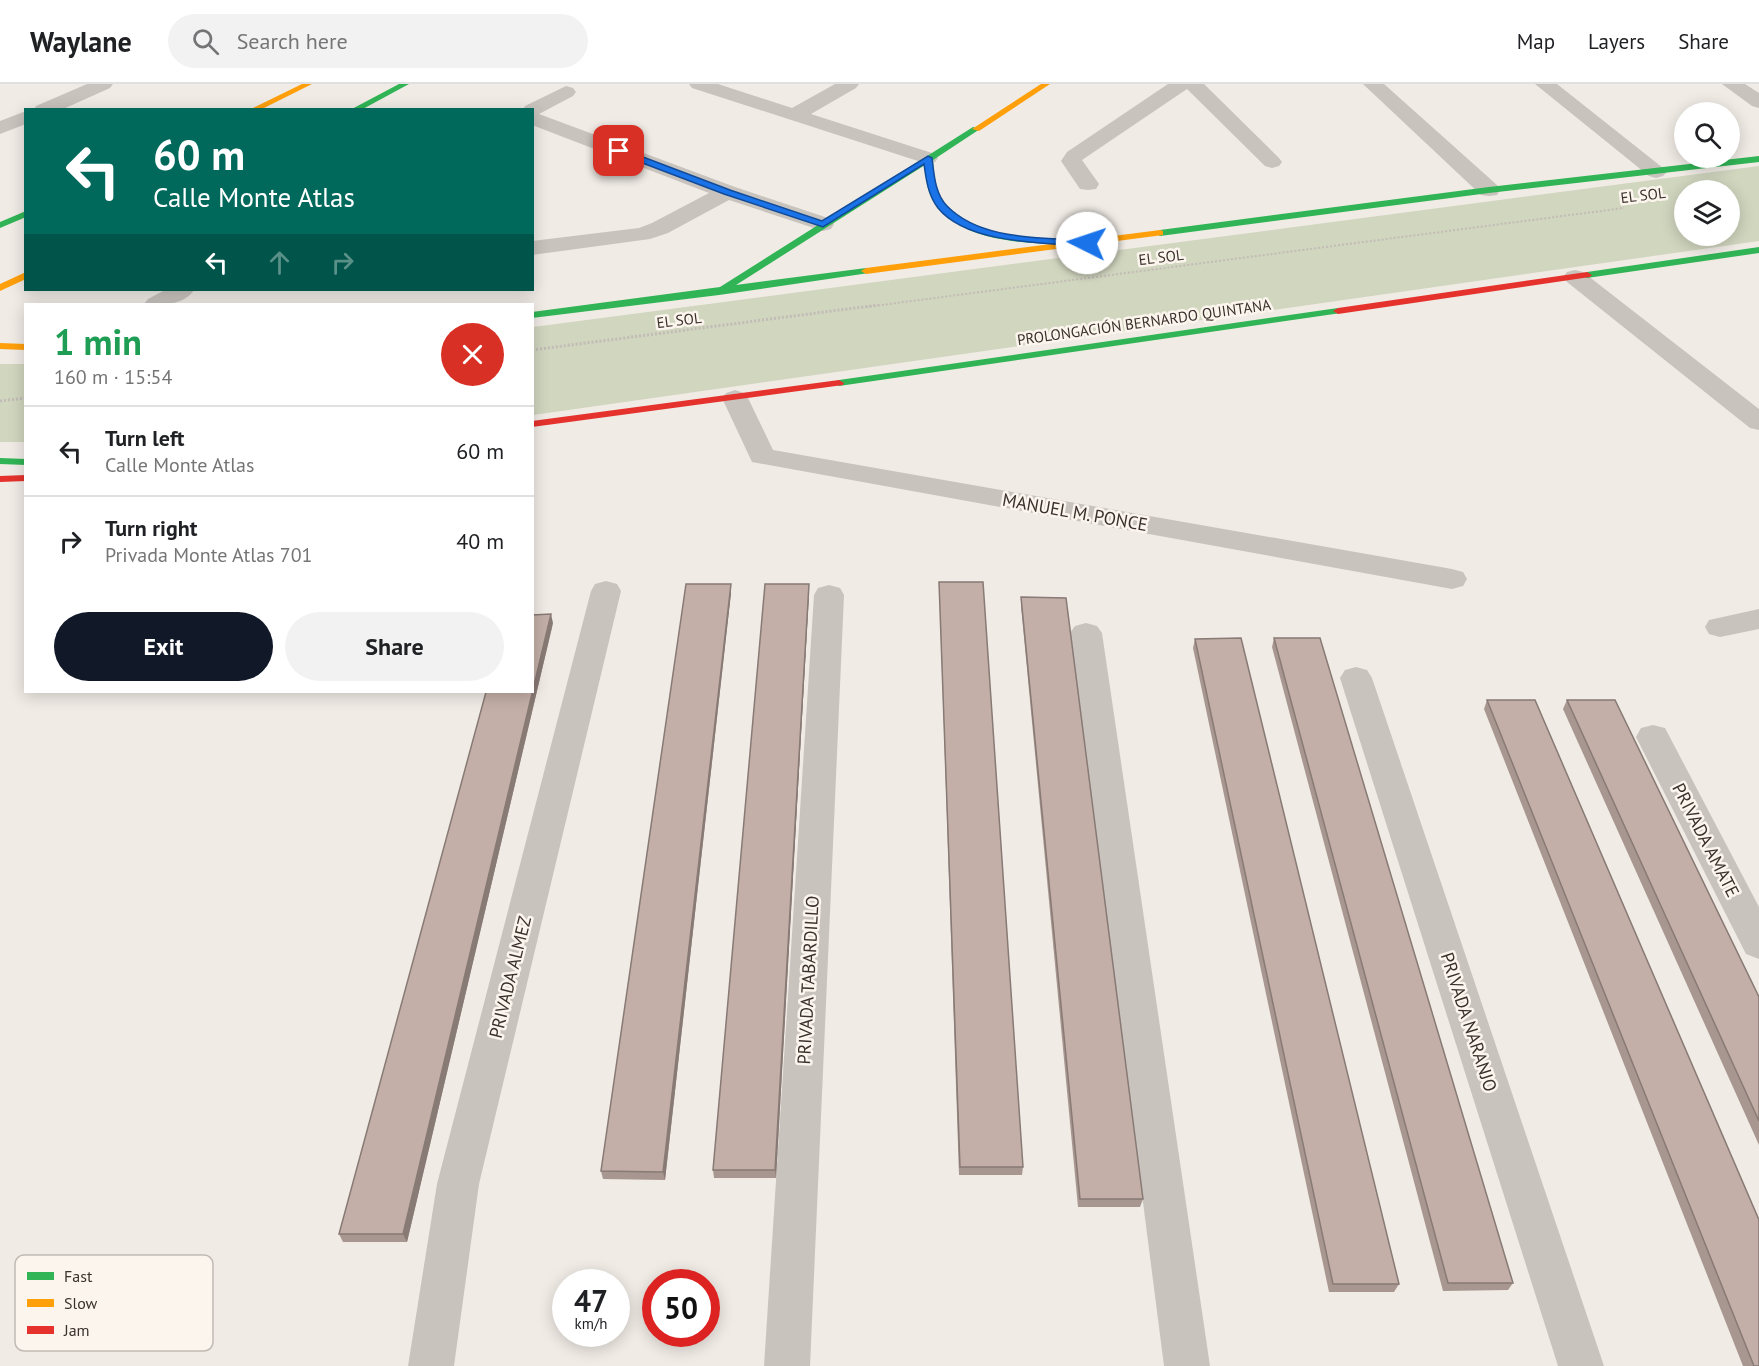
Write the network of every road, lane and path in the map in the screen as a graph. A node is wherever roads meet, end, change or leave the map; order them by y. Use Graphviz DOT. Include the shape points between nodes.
graph roads {
  1 [pos="103,84"];
  2 [pos="308,84"];
  3 [pos="405,84"];
  4 [pos="699,84"];
  5 [pos="849,84"];
  6 [pos="1046,84"];
  7 [pos="1181,84"];
  8 [pos="1193,84"];
  9 [pos="1373,84"];
  10 [pos="1545,84"];
  11 [pos="1732,84"];
  12 [pos="566,92"];
  13 [pos="1759,102"];
  14 [pos="48,108"];
  15 [pos="257,108"];
  16 [pos="358,108"];
  17 [pos="534,109"];
  18 [pos="794,115"];
  19 [pos="24,118"];
  20 [pos="534,119"];
  21 [pos="0,130"];
  22 [pos="24,140"];
  23 [pos="928,158"];
  24 [pos="1759,159"];
  25 [pos="1272,162"];
  26 [pos="1656,172"];
  27 [pos="1088,184"];
  28 [pos="1489,190"];
  29 [pos="727,192"];
  30 [pos="1625,207"];
  31 [pos="24,215"];
  32 [pos="823,224"];
  33 [pos="0,225"];
  34 [pos="534,230"];
  35 [pos="570,243"];
  36 [pos="1087,243"];
  37 [pos="534,248"];
  38 [pos="1759,250"];
  39 [pos="24,276"];
  40 [pos="1575,277"];
  41 [pos="0,288"];
  42 [pos="180,291"];
  43 [pos="719,292"];
  44 [pos="158,303"];
  45 [pos="534,315"];
  46 [pos="0,346"];
  47 [pos="24,347"];
  48 [pos="534,350"];
  49 [pos="24,398"];
  50 [pos="735,398"];
  51 [pos="0,400"];
  52 [pos="1759,422"];
  53 [pos="534,424"];
  54 [pos="0,461"];
  55 [pos="24,462"];
  56 [pos="24,478"];
  57 [pos="0,479"];
  58 [pos="1452,579"];
  59 [pos="606,591"];
  60 [pos="830,595"];
  61 [pos="1759,619"];
  62 [pos="1720,627"];
  63 [pos="1086,633"];
  64 [pos="1356,678"];
  65 [pos="1653,737"];
  66 [pos="1759,943"];
  67 [pos="431,1366"];
  68 [pos="787,1366"];
  69 [pos="1187,1366"];
  70 [pos="1581,1366"];
  1 -- 14 [label="street"];
  2 -- 15 [label="main road"];
  3 -- 16 [label="main road"];
  4 -- 18 [label="street"];
  5 -- 18 [label="street"];
  6 -- 23 [label="main road"];
  7 -- 27 [label="street" via="1074,156 1071,161"];
  8 -- 25 [label="street"];
  9 -- 28 [label="street"];
  10 -- 26 [label="street"];
  11 -- 13 [label="street"];
  12 -- 17 [label="street"];
  18 -- 23 [label="street"];
  19 -- 21 [label="street"];
  20 -- 29 [label="street"];
  21 -- 22 [label="street"];
  23 -- 32 [label="main road"];
  23 -- 36 [label="main road" via="931,186 942,207 972,229 1021,239"];
  24 -- 26 [label="main road"];
  26 -- 28 [label="main road"];
  28 -- 36 [label="main road"];
  29 -- 32 [label="street"];
  29 -- 35 [label="street" via="642,234"];
  30 -- 48 [label="path, EL SOL"];
  31 -- 33 [label="main road"];
  32 -- 43 [label="main road"];
  34 -- 35 [label="street"];
  35 -- 37 [label="street"];
  36 -- 43 [label="main road"];
  38 -- 40 [label="main road, PROLONGACIÓN BERNARDO QUINTANA"];
  39 -- 41 [label="main road"];
  40 -- 50 [label="main road, PROLONGACIÓN BERNARDO QUINTANA"];
  40 -- 52 [label="street"];
  42 -- 44 [label="street"];
  43 -- 45 [label="main road"];
  46 -- 47 [label="main road"];
  49 -- 51 [label="path"];
  50 -- 53 [label="main road, PROLONGACIÓN BERNARDO QUINTANA"];
  50 -- 58 [label="street, MANUEL M. PONCE" via="762,456"];
  54 -- 55 [label="main road"];
  56 -- 57 [label="main road"];
  59 -- 67 [label="street, PRIVADA ALMEZ" via="458,1184"];
  60 -- 68 [label="street, PRIVADA TABARDILLO"];
  61 -- 62 [label="street"];
  63 -- 69 [label="street"];
  64 -- 70 [label="street, PRIVADA NARANJO"];
  65 -- 66 [label="street, PRIVADA AMATE"];
}
